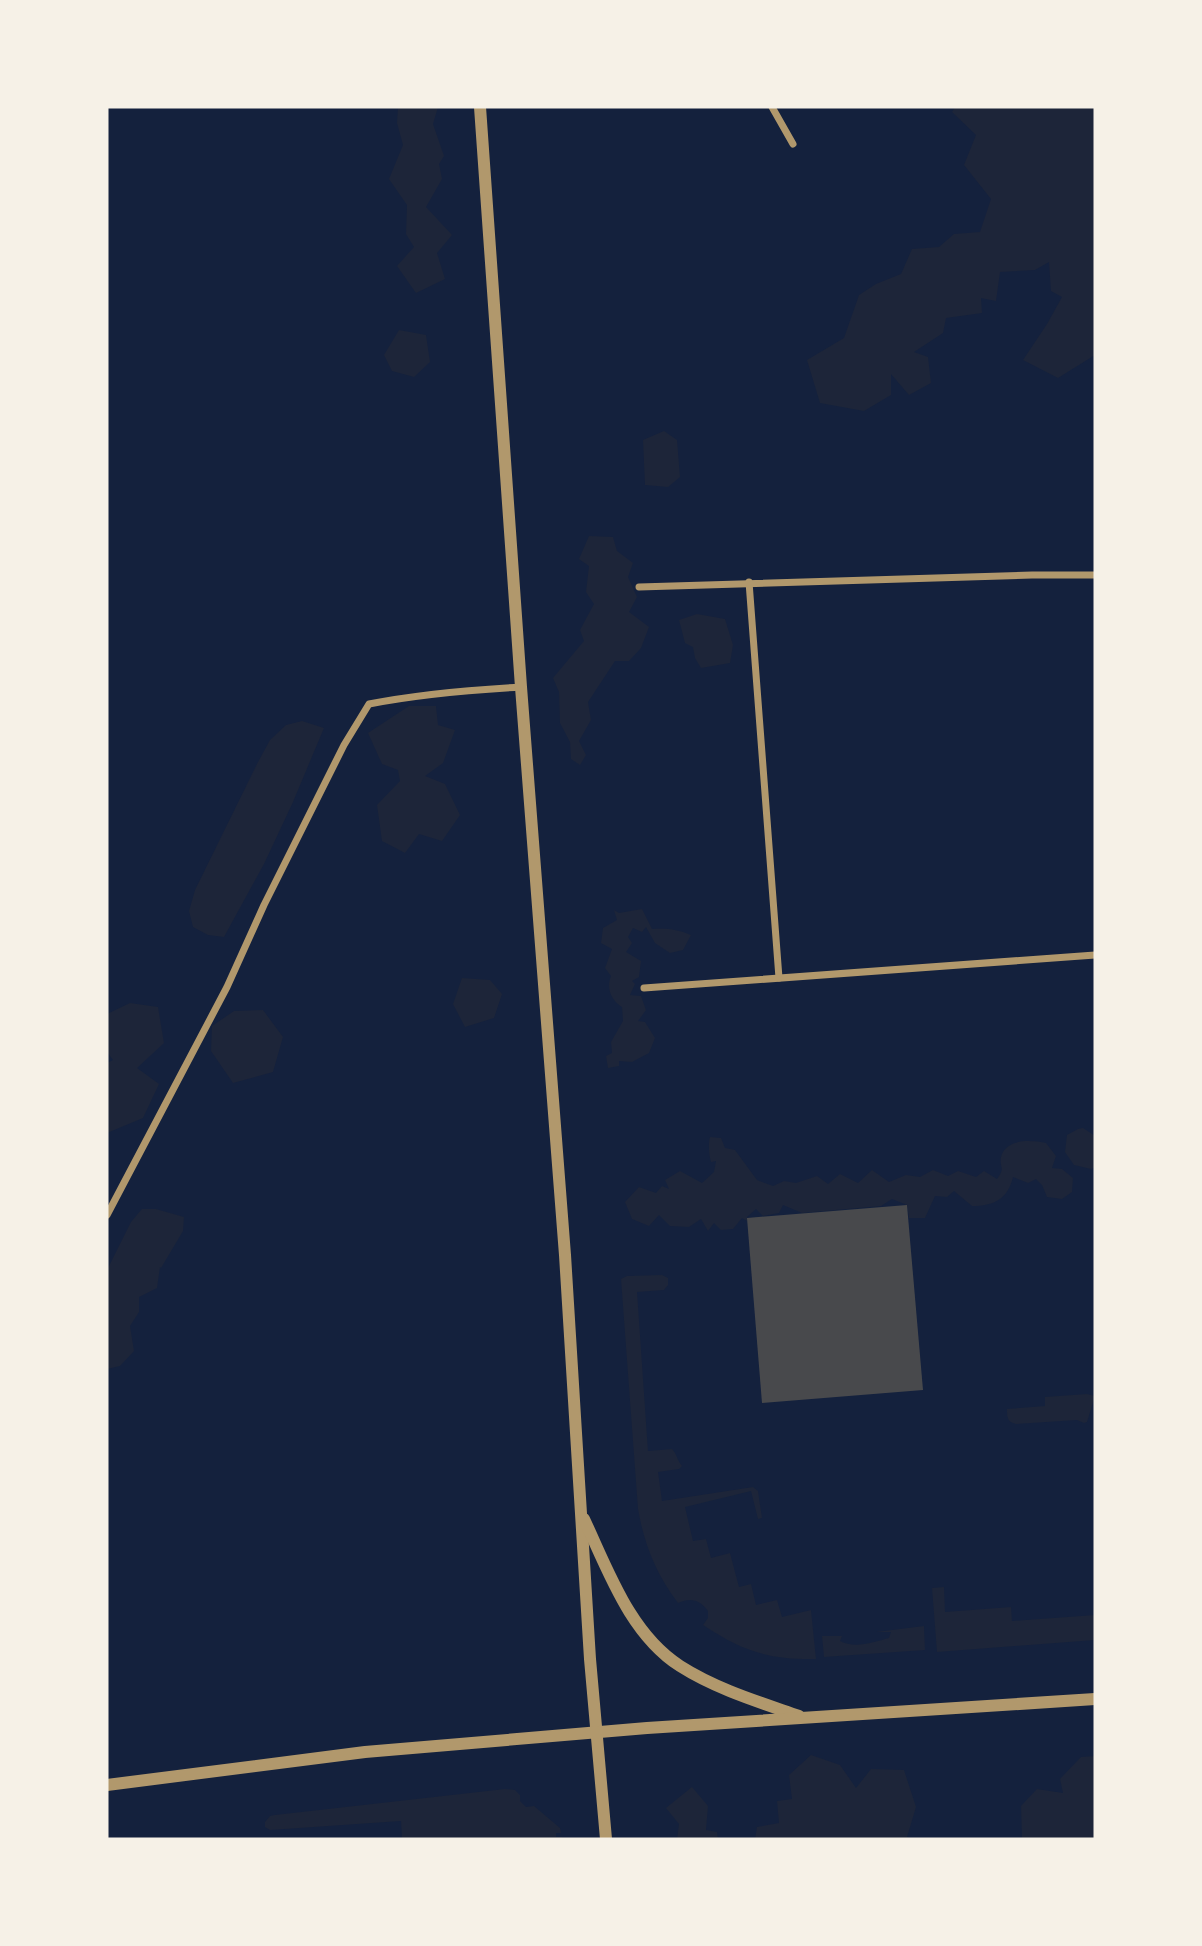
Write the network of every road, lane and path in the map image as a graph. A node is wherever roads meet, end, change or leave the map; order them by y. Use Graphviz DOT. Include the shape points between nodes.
graph roads {
  1 [pos="480,107"];
  2 [pos="772,107"];
  3 [pos="793,144"];
  4 [pos="1095,575"];
  5 [pos="749,582"];
  6 [pos="639,587"];
  7 [pos="521,687"];
  8 [pos="1095,955"];
  9 [pos="779,978"];
  10 [pos="644,988"];
  11 [pos="107,1215"];
  12 [pos="580,1511"];
  13 [pos="1095,1699"];
  14 [pos="806,1718"];
  15 [pos="597,1733"];
  16 [pos="107,1785"];
  17 [pos="606,1839"];
  1 -- 7 [label="street"];
  2 -- 3 [label="street"];
  4 -- 5 [label="street"];
  5 -- 6 [label="street"];
  5 -- 9 [label="street"];
  7 -- 11 [label="street" via="452,691 369,704 344,745 227,987"];
  7 -- 12 [label="street"];
  8 -- 9 [label="street"];
  9 -- 10 [label="street"];
  12 -- 14 [label="street" via="631,1613 665,1654 713,1684"];
  12 -- 15 [label="street"];
  13 -- 14 [label="street"];
  14 -- 15 [label="street"];
  15 -- 16 [label="street" via="365,1752"];
  15 -- 17 [label="street"];
}
